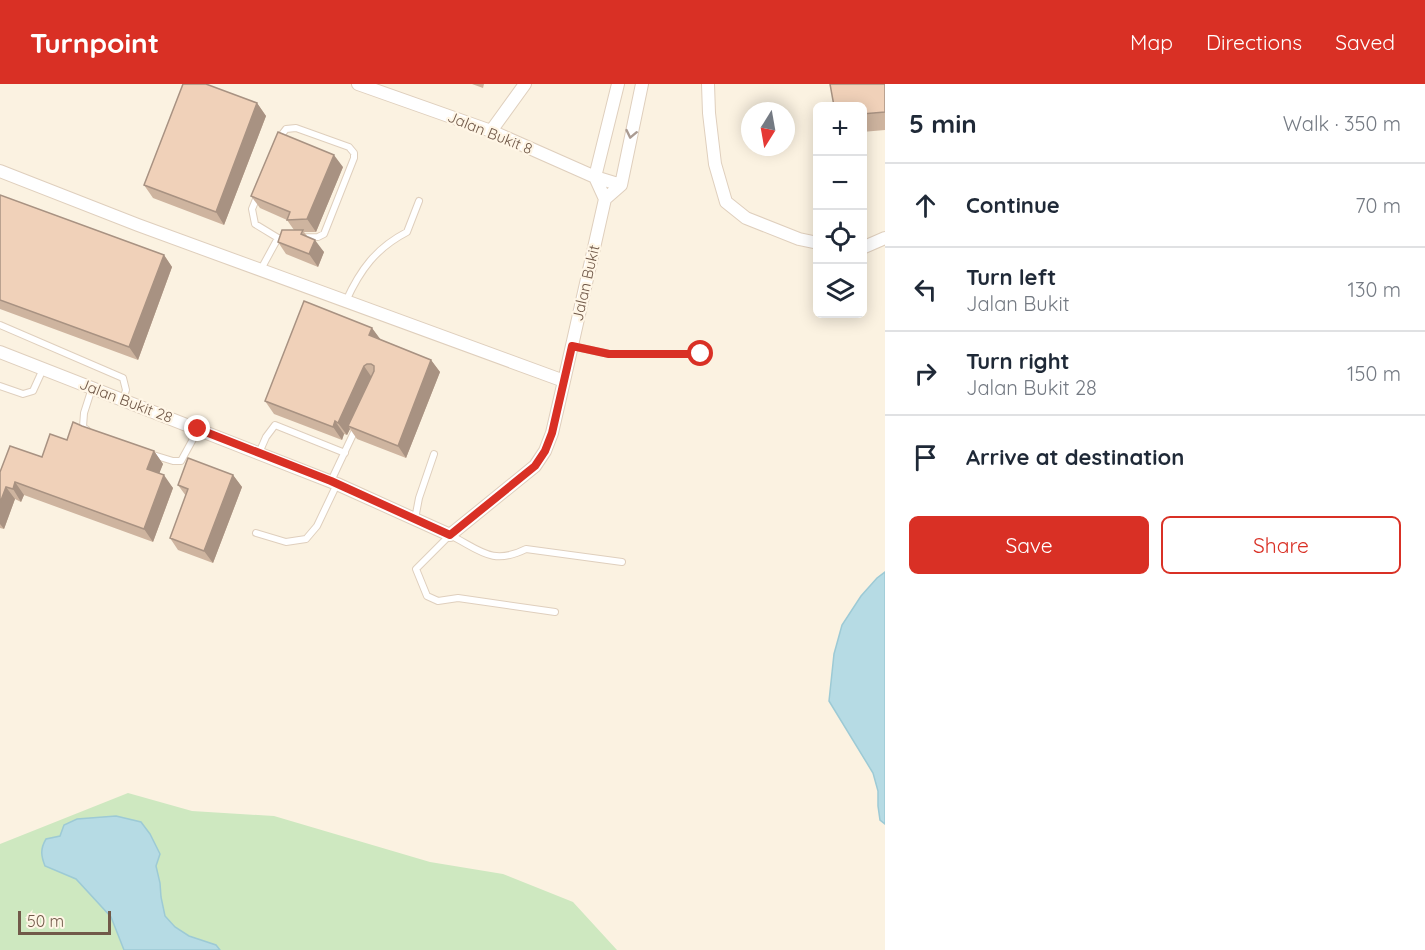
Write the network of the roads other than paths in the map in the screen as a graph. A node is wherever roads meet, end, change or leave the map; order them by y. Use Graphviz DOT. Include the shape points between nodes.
graph roads {
  1 [pos="358,84"];
  2 [pos="525,84"];
  3 [pos="618,84"];
  4 [pos="642,84"];
  5 [pos="708,84"];
  6 [pos="491,131"];
  7 [pos="0,171"];
  8 [pos="595,177"];
  9 [pos="621,184"];
  10 [pos="605,199"];
  11 [pos="419,201"];
  12 [pos="278,238"];
  13 [pos="885,238"];
  14 [pos="813,242"];
  15 [pos="867,246"];
  16 [pos="260,271"];
  17 [pos="345,302"];
  18 [pos="0,325"];
  19 [pos="572,346"];
  20 [pos="0,352"];
  21 [pos="701,354"];
  22 [pos="43,369"];
  23 [pos="564,381"];
  24 [pos="0,386"];
  25 [pos="92,388"];
  26 [pos="123,400"];
  27 [pos="359,422"];
  28 [pos="198,429"];
  29 [pos="92,434"];
  30 [pos="142,451"];
  31 [pos="259,453"];
  32 [pos="345,453"];
  33 [pos="434,454"];
  34 [pos="334,483"];
  35 [pos="415,519"];
  36 [pos="256,533"];
  37 [pos="450,535"];
  38 [pos="622,562"];
  39 [pos="555,612"];
  1 -- 6 [label="street, Jalan Bukit 8"];
  2 -- 6 [label="street"];
  3 -- 8 [label="street"];
  4 -- 9 [label="street, one-way"];
  5 -- 14 [label="street" via="715,164 726,202 746,218"];
  6 -- 8 [label="street, Jalan Bukit 8"];
  7 -- 16 [label="street"];
  8 -- 9 [label="street, Jalan Bukit 8"];
  8 -- 10 [label="street"];
  9 -- 10 [label="street"];
  10 -- 19 [label="street, Jalan Bukit"];
  11 -- 17 [label="lane" via="407,232 375,254"];
  12 -- 12 [label="lane" via="255,224 252,209 286,129 296,128 349,147 354,158 324,234"];
  12 -- 16 [label="lane"];
  13 -- 15 [label="street"];
  16 -- 17 [label="street"];
  17 -- 23 [label="street"];
  18 -- 26 [label="lane" via="123,378"];
  19 -- 21 [label="lane" via="609,354"];
  19 -- 23 [label="street, Jalan Bukit"];
  20 -- 22 [label="street, Jalan Bukit 28"];
  22 -- 24 [label="lane" via="33,391 22,394"];
  22 -- 25 [label="street, Jalan Bukit 28"];
  23 -- 37 [label="street, Jalan Bukit" via="549,442 535,466"];
  25 -- 26 [label="street, Jalan Bukit 28"];
  25 -- 29 [label="lane" via="82,427"];
  26 -- 28 [label="street, Jalan Bukit 28"];
  27 -- 32 [label="lane"];
  28 -- 30 [label="lane" via="181,461"];
  28 -- 31 [label="street, Jalan Bukit 28"];
  31 -- 32 [label="lane" via="275,425"];
  31 -- 34 [label="street, Jalan Bukit 28"];
  32 -- 34 [label="lane"];
  33 -- 35 [label="lane"];
  34 -- 35 [label="street, Jalan Bukit 28"];
  34 -- 36 [label="lane" via="317,526 306,539 286,542"];
  35 -- 37 [label="street, Jalan Bukit 28"];
  37 -- 38 [label="lane" via="484,553 501,557 526,549"];
  37 -- 39 [label="lane" via="416,569 427,596 438,601 458,598"];
}
